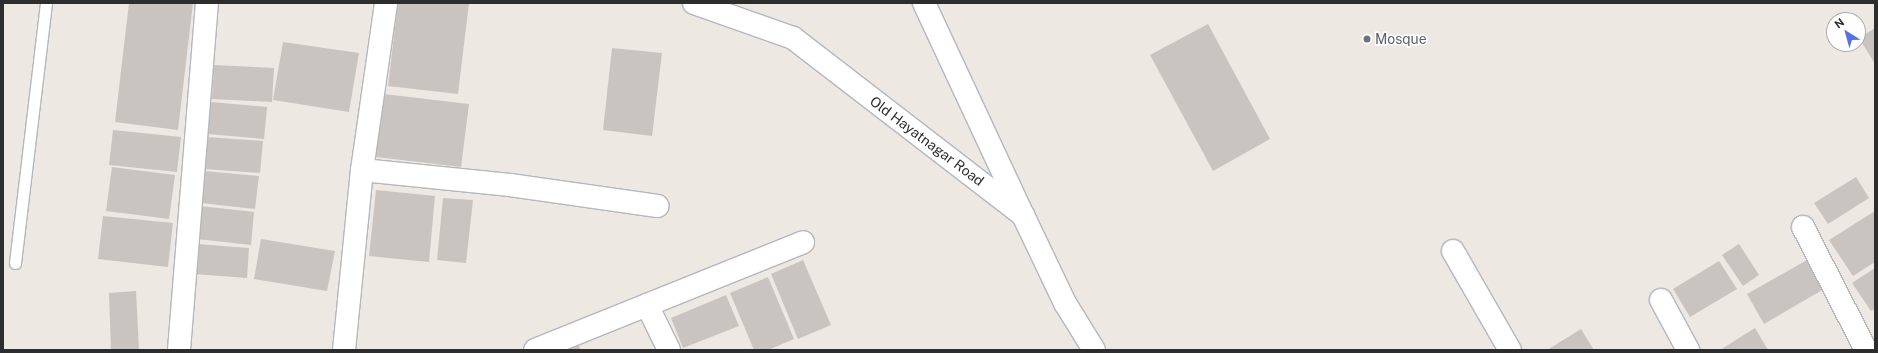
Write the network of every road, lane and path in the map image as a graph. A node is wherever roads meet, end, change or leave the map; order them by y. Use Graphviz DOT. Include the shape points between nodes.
graph roads {
  1 [pos="46,3"];
  2 [pos="207,3"];
  3 [pos="386,3"];
  4 [pos="694,3"];
  5 [pos="924,3"];
  6 [pos="362,170"];
  7 [pos="658,206"];
  8 [pos="1023,214"];
  9 [pos="1803,227"];
  10 [pos="803,242"];
  11 [pos="1452,251"];
  12 [pos="15,263"];
  13 [pos="1661,300"];
  14 [pos="648,305"];
  15 [pos="179,350"];
  16 [pos="344,350"];
  17 [pos="535,350"];
  18 [pos="669,350"];
  19 [pos="1094,350"];
  20 [pos="1510,350"];
  21 [pos="1688,350"];
  22 [pos="1866,350"];
  1 -- 12 [label="lane"];
  2 -- 15 [label="street"];
  3 -- 6 [label="street"];
  4 -- 8 [label="street, Old Hayatnagar Road" via="793,38"];
  5 -- 8 [label="street"];
  6 -- 7 [label="street" via="510,185"];
  6 -- 16 [label="street"];
  8 -- 19 [label="street, Old Hayatnagar Road" via="1065,303"];
  9 -- 22 [label="street"];
  10 -- 14 [label="street"];
  11 -- 20 [label="street"];
  13 -- 21 [label="street"];
  14 -- 17 [label="street"];
  14 -- 18 [label="street"];
}
